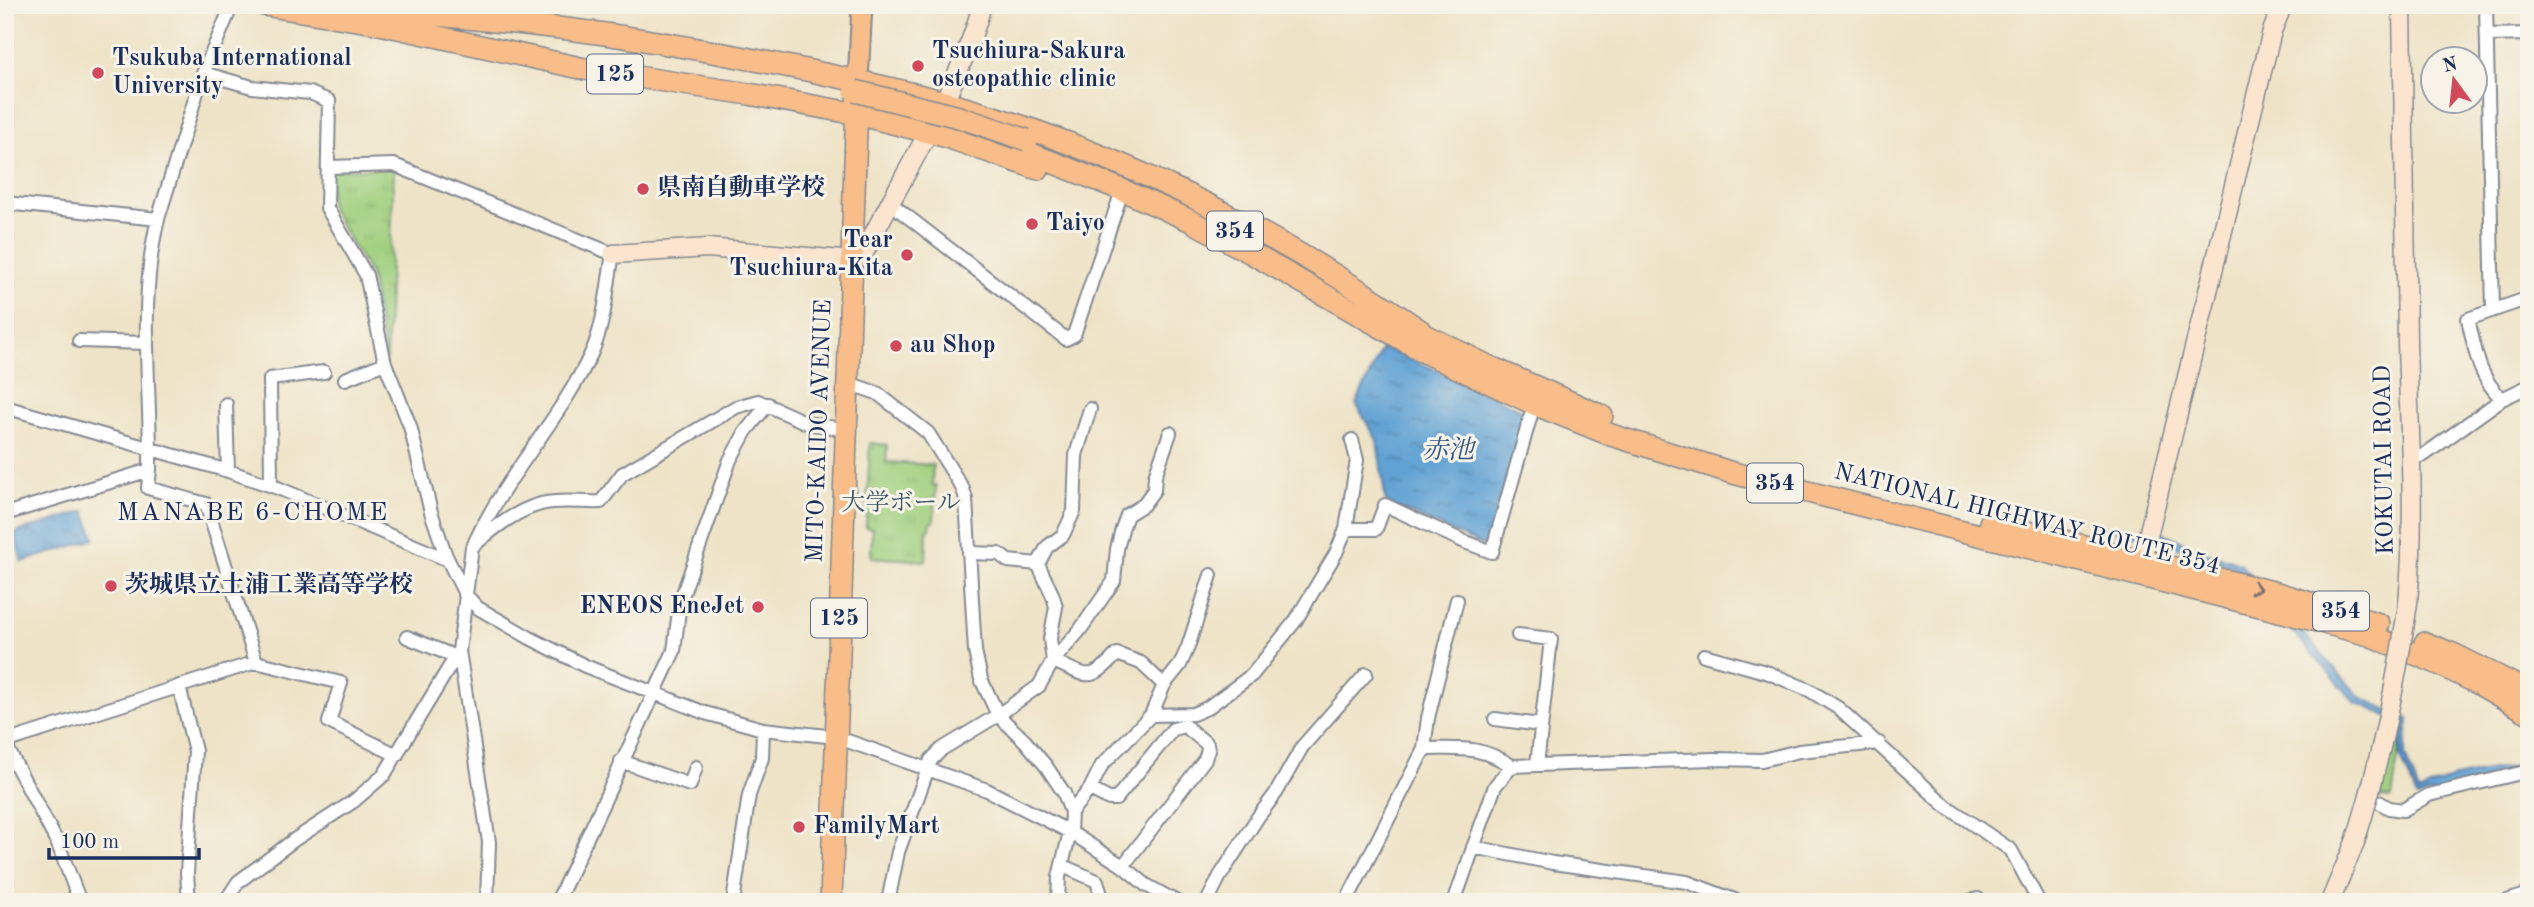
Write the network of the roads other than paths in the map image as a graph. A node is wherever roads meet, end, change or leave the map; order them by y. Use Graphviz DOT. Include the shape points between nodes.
graph roads {
  1 [pos="232,5"];
  2 [pos="264,5"];
  3 [pos="358,5"];
  4 [pos="862,5"];
  5 [pos="982,5"];
  6 [pos="2283,5"];
  7 [pos="2402,5"];
  8 [pos="2486,5"];
  9 [pos="381,16"];
  10 [pos="2529,34"];
  11 [pos="2488,35"];
  12 [pos="203,73"];
  13 [pos="857,97"];
  14 [pos="943,101"];
  15 [pos="927,132"];
  16 [pos="328,167"];
  17 [pos="1119,200"];
  18 [pos="5,203"];
  19 [pos="890,204"];
  20 [pos="854,208"];
  21 [pos="158,219"];
  22 [pos="880,223"];
  23 [pos="613,254"];
  24 [pos="852,261"];
  25 [pos="2529,298"];
  26 [pos="2493,310"];
  27 [pos="79,341"];
  28 [pos="146,342"];
  29 [pos="1431,347"];
  30 [pos="385,363"];
  31 [pos="324,372"];
  32 [pos="345,379"];
  33 [pos="848,383"];
  34 [pos="2529,386"];
  35 [pos="2502,399"];
  36 [pos="226,404"];
  37 [pos="768,404"];
  38 [pos="1534,404"];
  39 [pos="5,407"];
  40 [pos="1090,409"];
  41 [pos="846,430"];
  42 [pos="1170,433"];
  43 [pos="1352,440"];
  44 [pos="150,448"];
  45 [pos="2412,458"];
  46 [pos="150,470"];
  47 [pos="228,471"];
  48 [pos="271,486"];
  49 [pos="5,514"];
  50 [pos="1346,530"];
  51 [pos="472,547"];
  52 [pos="969,553"];
  53 [pos="448,560"];
  54 [pos="1038,564"];
  55 [pos="2133,574"];
  56 [pos="1211,575"];
  57 [pos="465,594"];
  58 [pos="1457,600"];
  59 [pos="1518,635"];
  60 [pos="407,637"];
  61 [pos="458,654"];
  62 [pos="1704,655"];
  63 [pos="1053,661"];
  64 [pos="256,662"];
  65 [pos="1366,674"];
  66 [pos="1164,685"];
  67 [pos="179,686"];
  68 [pos="2529,692"];
  69 [pos="656,694"];
  70 [pos="2529,713"];
  71 [pos="998,715"];
  72 [pos="1151,715"];
  73 [pos="1495,719"];
  74 [pos="1540,725"];
  75 [pos="763,729"];
  76 [pos="836,737"];
  77 [pos="5,743"];
  78 [pos="1879,743"];
  79 [pos="1424,749"];
  80 [pos="397,755"];
  81 [pos="621,761"];
  82 [pos="1537,765"];
  83 [pos="696,766"];
  84 [pos="1512,766"];
  85 [pos="927,769"];
  86 [pos="2529,771"];
  87 [pos="1090,789"];
  88 [pos="2379,802"];
  89 [pos="1071,812"];
  90 [pos="1070,832"];
  91 [pos="1473,847"];
  92 [pos="1063,866"];
  93 [pos="1123,866"];
  94 [pos="1146,885"];
  95 [pos="2529,894"];
  96 [pos="1057,901"];
  97 [pos="80,902"];
  98 [pos="189,902"];
  99 [pos="225,902"];
  100 [pos="487,902"];
  101 [pos="557,902"];
  102 [pos="733,902"];
  103 [pos="831,902"];
  104 [pos="888,902"];
  105 [pos="1103,902"];
  106 [pos="1148,902"];
  107 [pos="1177,902"];
  108 [pos="1207,902"];
  109 [pos="1346,902"];
  110 [pos="1454,902"];
  111 [pos="1740,902"];
  112 [pos="2039,902"];
  113 [pos="2330,902"];
  114 [pos="2504,902"];
  1 -- 12 [label="street"];
  2 -- 9 [label="highway, 125"];
  3 -- 9 [label="highway, 125"];
  4 -- 13 [label="main road, MITO-KAIDO AVENUE"];
  5 -- 14 [label="street"];
  6 -- 55 [label="street" via="2272,31"];
  7 -- 45 [label="street, KOKUTAI ROAD"];
  8 -- 11 [label="street"];
  9 -- 13 [label="highway, 125"];
  9 -- 13 [label="highway, 125" via="585,69 749,94"];
  9 -- 13 [label="highway, 125" via="591,32 755,60"];
  10 -- 11 [label="street"];
  11 -- 26 [label="street"];
  12 -- 16 [label="street" via="252,88 310,93 329,101"];
  12 -- 21 [label="street"];
  13 -- 14 [label="highway"];
  13 -- 15 [label="highway"];
  13 -- 20 [label="highway, MITO-KAIDO AVENUE / 125"];
  13 -- 29 [label="highway, NATIONAL HIGHWAY ROUTE 354 / 354, bridge" via="959,117 1119,175 1185,205"];
  14 -- 15 [label="street"];
  14 -- 29 [label="highway" via="1094,153 1189,194 1364,293"];
  15 -- 17 [label="highway"];
  15 -- 19 [label="street"];
  16 -- 23 [label="street" via="394,165"];
  16 -- 30 [label="street" via="327,208 366,275"];
  17 -- 19 [label="street" via="1074,335 1066,339"];
  17 -- 29 [label="highway" via="1248,262 1349,321"];
  18 -- 21 [label="street"];
  19 -- 22 [label="street"];
  20 -- 22 [label="street" via="863,220"];
  20 -- 24 [label="highway, MITO-KAIDO AVENUE / 125"];
  21 -- 28 [label="street" via="149,255"];
  22 -- 24 [label="street" via="864,253"];
  23 -- 24 [label="street" via="708,248"];
  23 -- 51 [label="street" via="591,354 488,513"];
  24 -- 33 [label="highway, MITO-KAIDO AVENUE / 125"];
  25 -- 26 [label="street"];
  26 -- 35 [label="street" via="2468,319 2480,370"];
  27 -- 28 [label="street"];
  28 -- 44 [label="street"];
  29 -- 38 [label="highway, NATIONAL HIGHWAY ROUTE 354 / 354"];
  29 -- 55 [label="highway, NATIONAL HIGHWAY ROUTE 354 / 354" via="1668,439"];
  30 -- 32 [label="street"];
  30 -- 53 [label="street" via="410,426"];
  31 -- 48 [label="street" via="270,379"];
  33 -- 41 [label="highway, MITO-KAIDO AVENUE / 125"];
  33 -- 52 [label="street" via="877,393 933,439 966,499"];
  34 -- 35 [label="street"];
  35 -- 45 [label="street" via="2424,455"];
  36 -- 47 [label="street"];
  37 -- 41 [label="street" via="807,422"];
  37 -- 51 [label="street" via="758,401 736,407 622,474 601,502 541,504 506,521"];
  37 -- 69 [label="street" via="746,431 725,472 680,602 674,651"];
  38 -- 50 [label="street" via="1492,552 1385,505 1376,528"];
  38 -- 55 [label="highway, NATIONAL HIGHWAY ROUTE 354 / 354" via="1611,435 1733,473"];
  39 -- 44 [label="street"];
  40 -- 54 [label="street" via="1076,454 1074,510 1063,535 1047,547"];
  41 -- 76 [label="highway, MITO-KAIDO AVENUE / 125"];
  42 -- 63 [label="street" via="1154,490 1143,505 1127,515 1114,581"];
  43 -- 50 [label="street" via="1357,460"];
  44 -- 46 [label="street"];
  44 -- 47 [label="street"];
  45 -- 113 [label="street, KOKUTAI ROAD, bridge" via="2412,564 2399,668 2355,842"];
  46 -- 49 [label="street"];
  46 -- 64 [label="street" via="148,488 206,504"];
  47 -- 48 [label="street"];
  48 -- 53 [label="street"];
  50 -- 72 [label="street" via="1296,620 1252,675 1193,714"];
  51 -- 57 [label="street"];
  52 -- 54 [label="street" via="999,554 1008,561"];
  52 -- 71 [label="street" via="975,651 981,679"];
  53 -- 57 [label="street"];
  54 -- 63 [label="street" via="1056,607 1050,639"];
  55 -- 68 [label="highway, NATIONAL HIGHWAY ROUTE 354 / 354, one-way" via="2277,593 2374,622"];
  55 -- 70 [label="highway, NATIONAL HIGHWAY ROUTE 354 / 354" via="2369,635 2469,679"];
  56 -- 66 [label="street" via="1188,647"];
  57 -- 61 [label="street"];
  57 -- 69 [label="street" via="478,608 530,638"];
  58 -- 79 [label="street"];
  59 -- 74 [label="street" via="1551,639"];
  60 -- 61 [label="street"];
  61 -- 80 [label="street"];
  61 -- 100 [label="street" via="489,842"];
  62 -- 78 [label="street" via="1809,690"];
  63 -- 66 [label="street" via="1088,676 1099,673 1117,654 1141,663"];
  63 -- 71 [label="street" via="1039,686"];
  64 -- 67 [label="street"];
  64 -- 80 [label="street" via="341,683 329,722"];
  65 -- 108 [label="street" via="1302,747"];
  66 -- 72 [label="street"];
  67 -- 77 [label="street"];
  67 -- 98 [label="street" via="195,751"];
  69 -- 75 [label="street"];
  69 -- 81 [label="street"];
  71 -- 85 [label="street" via="942,749"];
  71 -- 89 [label="street" via="1046,766"];
  72 -- 87 [label="street" via="1102,765"];
  73 -- 74 [label="street"];
  74 -- 82 [label="street"];
  75 -- 76 [label="street"];
  75 -- 102 [label="street" via="762,758 749,795"];
  76 -- 85 [label="street"];
  76 -- 103 [label="highway, MITO-KAIDO AVENUE / 125"];
  77 -- 97 [label="street" via="58,844"];
  78 -- 82 [label="street" via="1799,751 1762,760"];
  78 -- 112 [label="street" via="1946,806 2011,850"];
  79 -- 84 [label="street" via="1471,749 1494,754"];
  79 -- 109 [label="street"];
  80 -- 99 [label="street" via="384,775 354,801 238,882"];
  81 -- 83 [label="street" via="690,785"];
  81 -- 101 [label="street"];
  82 -- 84 [label="street"];
  84 -- 91 [label="street" via="1495,786"];
  85 -- 90 [label="street" via="987,789"];
  85 -- 104 [label="street" via="898,852"];
  86 -- 88 [label="street" via="2429,795 2403,810"];
  87 -- 89 [label="street"];
  87 -- 93 [label="street" via="1116,799 1173,729 1185,726 1207,744 1205,759"];
  89 -- 90 [label="street"];
  90 -- 92 [label="street"];
  90 -- 93 [label="street"];
  91 -- 110 [label="street"];
  91 -- 111 [label="street" via="1687,882"];
  92 -- 96 [label="street"];
  92 -- 105 [label="street" via="1097,881"];
  93 -- 94 [label="street"];
  94 -- 106 [label="street"];
  94 -- 107 [label="street"];
  95 -- 114 [label="street"];
}
